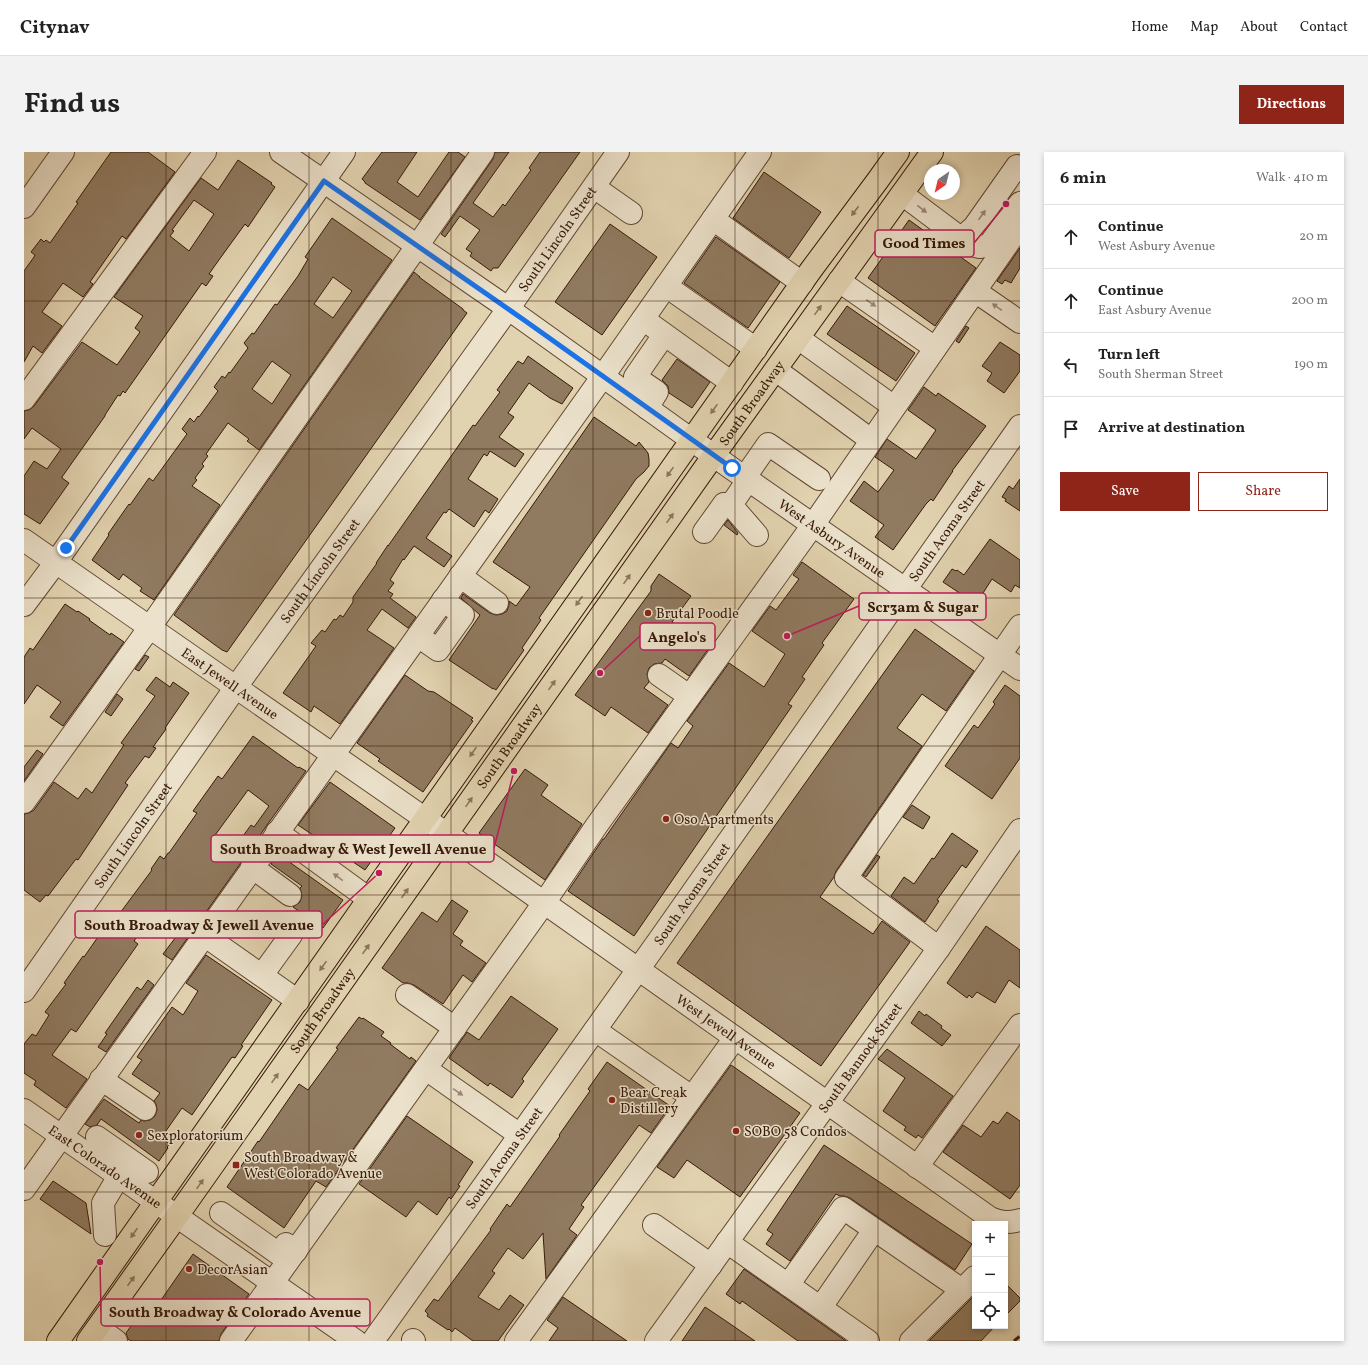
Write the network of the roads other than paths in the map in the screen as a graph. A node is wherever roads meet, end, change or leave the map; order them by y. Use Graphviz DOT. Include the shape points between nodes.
graph roads {
  1 [pos="63,152"];
  2 [pos="205,152"];
  3 [pos="281,152"];
  4 [pos="344,152"];
  5 [pos="483,152"];
  6 [pos="618,152"];
  7 [pos="760,152"];
  8 [pos="898,152"];
  9 [pos="932,152"];
  10 [pos="1017,166"];
  11 [pos="324,181"];
  12 [pos="594,187"];
  13 [pos="902,194"];
  14 [pos="1020,203"];
  15 [pos="24,207"];
  16 [pos="630,213"];
  17 [pos="713,219"];
  18 [pos="1020,226"];
  19 [pos="958,236"];
  20 [pos="417,246"];
  21 [pos="839,281"];
  22 [pos="802,283"];
  23 [pos="666,286"];
  24 [pos="975,291"];
  25 [pos="508,309"];
  26 [pos="643,319"];
  27 [pos="1020,322"];
  28 [pos="664,335"];
  29 [pos="798,338"];
  30 [pos="935,348"];
  31 [pos="756,349"];
  32 [pos="776,370"];
  33 [pos="603,376"];
  34 [pos="732,383"];
  35 [pos="24,399"];
  36 [pos="894,407"];
  37 [pos="647,408"];
  38 [pos="1020,426"];
  39 [pos="872,440"];
  40 [pos="703,448"];
  41 [pos="747,478"];
  42 [pos="819,479"];
  43 [pos="731,505"];
  44 [pos="813,525"];
  45 [pos="704,532"];
  46 [pos="757,535"];
  47 [pos="24,540"];
  48 [pos="56,562"];
  49 [pos="460,576"];
  50 [pos="906,590"];
  51 [pos="497,603"];
  52 [pos="24,606"];
  53 [pos="1020,626"];
  54 [pos="150,627"];
  55 [pos="1000,655"];
  56 [pos="1020,669"];
  57 [pos="659,675"];
  58 [pos="236,687"];
  59 [pos="689,696"];
  60 [pos="333,755"];
  61 [pos="24,802"];
  62 [pos="436,827"];
  63 [pos="1020,830"];
  64 [pos="277,832"];
  65 [pos="252,867"];
  66 [pos="290,895"];
  67 [pos="369,900"];
  68 [pos="544,903"];
  69 [pos="204,935"];
  70 [pos="291,935"];
  71 [pos="938,948"];
  72 [pos="638,970"];
  73 [pos="262,976"];
  74 [pos="24,991"];
  75 [pos="407,995"];
  76 [pos="298,1001"];
  77 [pos="1020,1025"];
  78 [pos="455,1028"];
  79 [pos="595,1030"];
  80 [pos="734,1038"];
  81 [pos="426,1069"];
  82 [pos="101,1079"];
  83 [pos="683,1091"];
  84 [pos="828,1104"];
  85 [pos="146,1109"];
  86 [pos="24,1110"];
  87 [pos="520,1135"];
  88 [pos="61,1136"];
  89 [pos="917,1167"];
  90 [pos="134,1175"];
  91 [pos="24,1189"];
  92 [pos="167,1209"];
  93 [pos="221,1213"];
  94 [pos="1020,1220"];
  95 [pos="654,1225"];
  96 [pos="874,1230"];
  97 [pos="105,1235"];
  98 [pos="727,1242"];
  99 [pos="296,1251"];
  100 [pos="711,1265"];
  101 [pos="273,1283"];
  102 [pos="968,1283"];
  103 [pos="788,1285"];
  104 [pos="821,1307"];
  105 [pos="93,1334"];
  106 [pos="58,1341"];
  107 [pos="116,1341"];
  108 [pos="232,1341"];
  109 [pos="356,1341"];
  110 [pos="373,1341"];
  111 [pos="516,1341"];
  112 [pos="656,1341"];
  113 [pos="868,1341"];
  114 [pos="911,1341"];
  1 -- 15 [label="street"];
  2 -- 35 [label="street"];
  3 -- 11 [label="street, West Asbury Avenue"];
  4 -- 11 [label="street"];
  5 -- 20 [label="street"];
  6 -- 12 [label="street, South Lincoln Street"];
  7 -- 17 [label="street"];
  8 -- 22 [label="main road, South Broadway, one-way"];
  9 -- 13 [label="main road, South Broadway"];
  19 -- 10 [label="street, one-way" via="966,234 974,226"];
  11 -- 20 [label="street, West Asbury Avenue"];
  11 -- 48 [label="street"];
  12 -- 16 [label="street"];
  12 -- 25 [label="street, South Lincoln Street"];
  13 -- 19 [label="street, one-way"];
  13 -- 21 [label="main road, South Broadway"];
  14 -- 19 [label="street" via="989,245 980,248 968,244"];
  17 -- 22 [label="street"];
  17 -- 23 [label="street"];
  18 -- 24 [label="street"];
  20 -- 25 [label="street, West Asbury Avenue"];
  20 -- 54 [label="street"];
  29 -- 21 [label="main road, South Broadway, one-way"];
  21 -- 30 [label="street, one-way"];
  22 -- 31 [label="main road, South Broadway"];
  23 -- 26 [label="street"];
  23 -- 31 [label="street"];
  27 -- 24 [label="street, one-way"];
  24 -- 30 [label="street"];
  25 -- 33 [label="street, West Asbury Avenue"];
  25 -- 58 [label="street, South Lincoln Street"];
  26 -- 28 [label="street"];
  26 -- 33 [label="street"];
  28 -- 34 [label="street"];
  28 -- 37 [label="street" via="635,377 656,392"];
  29 -- 32 [label="main road, South Broadway"];
  29 -- 36 [label="street"];
  30 -- 36 [label="street"];
  31 -- 34 [label="main road, South Broadway"];
  32 -- 39 [label="street"];
  32 -- 40 [label="main road, South Broadway"];
  33 -- 37 [label="street, West Asbury Avenue"];
  33 -- 49 [label="street"];
  34 -- 40 [label="main road, South Broadway, one-way"];
  36 -- 39 [label="street"];
  37 -- 40 [label="street, West Asbury Avenue"];
  38 -- 50 [label="street, South Acoma Street"];
  39 -- 44 [label="street"];
  40 -- 41 [label="street, West Asbury Avenue"];
  40 -- 62 [label="main road, South Broadway"];
  41 -- 42 [label="street" via="768,444"];
  41 -- 43 [label="street"];
  41 -- 44 [label="street, West Asbury Avenue"];
  43 -- 45 [label="street" via="724,504"];
  43 -- 46 [label="street"];
  44 -- 50 [label="street, West Asbury Avenue"];
  44 -- 59 [label="street"];
  47 -- 48 [label="street, East Jewell Avenue"];
  48 -- 52 [label="street"];
  48 -- 54 [label="street, East Jewell Avenue"];
  49 -- 51 [label="street"];
  49 -- 60 [label="street" via="443,600 463,615 438,650 418,636"];
  50 -- 55 [label="street, West Asbury Avenue"];
  50 -- 72 [label="street, South Acoma Street"];
  53 -- 55 [label="street"];
  54 -- 58 [label="street, East Jewell Avenue"];
  54 -- 61 [label="street"];
  55 -- 56 [label="street, West Asbury Avenue"];
  55 -- 71 [label="street" via="846,878"];
  57 -- 59 [label="street"];
  58 -- 60 [label="street, East Jewell Avenue"];
  58 -- 74 [label="street, South Lincoln Street"];
  59 -- 68 [label="street"];
  60 -- 62 [label="street, East Jewell Avenue"];
  60 -- 64 [label="street"];
  62 -- 67 [label="main road, South Broadway"];
  62 -- 68 [label="street, West Jewell Avenue"];
  92 -- 62 [label="main road, South Broadway, one-way"];
  63 -- 71 [label="street, South Bannock Street"];
  64 -- 65 [label="street"];
  67 -- 64 [label="street, one-way"];
  65 -- 66 [label="street"];
  65 -- 69 [label="street"];
  67 -- 76 [label="main road, South Broadway, one-way"];
  68 -- 72 [label="street, West Jewell Avenue"];
  68 -- 78 [label="street"];
  69 -- 73 [label="street"];
  69 -- 82 [label="street"];
  70 -- 73 [label="street"];
  71 -- 84 [label="street, South Bannock Street"];
  72 -- 79 [label="street, South Acoma Street"];
  72 -- 80 [label="street, West Jewell Avenue"];
  73 -- 76 [label="street"];
  75 -- 78 [label="street"];
  76 -- 92 [label="main road, South Broadway"];
  77 -- 89 [label="street"];
  78 -- 81 [label="street"];
  79 -- 83 [label="street"];
  79 -- 87 [label="street, South Acoma Street"];
  80 -- 84 [label="street, West Jewell Avenue"];
  80 -- 111 [label="street"];
  81 -- 87 [label="street, one-way"];
  81 -- 99 [label="street"];
  82 -- 85 [label="street"];
  82 -- 88 [label="street"];
  84 -- 89 [label="street, West Jewell Avenue"];
  84 -- 98 [label="street, South Bannock Street"];
  86 -- 88 [label="street, East Colorado Avenue"];
  87 -- 110 [label="street, South Acoma Street"];
  88 -- 90 [label="street, East Colorado Avenue" via="102,1148"];
  88 -- 91 [label="street"];
  89 -- 94 [label="street, West Jewell Avenue" via="990,1218 1010,1223"];
  90 -- 92 [label="street, East Colorado Avenue"];
  90 -- 97 [label="street" via="103,1203"];
  92 -- 101 [label="street, East Colorado Avenue"];
  105 -- 92 [label="main road, South Broadway, one-way"];
  92 -- 106 [label="main road, South Broadway, one-way"];
  93 -- 99 [label="street" via="279,1254 286,1244"];
  95 -- 100 [label="street"];
  96 -- 102 [label="street"];
  96 -- 103 [label="street" via="842,1208"];
  96 -- 104 [label="street"];
  98 -- 100 [label="street, South Bannock Street"];
  98 -- 103 [label="street"];
  99 -- 101 [label="street"];
  100 -- 112 [label="street, South Bannock Street"];
  101 -- 108 [label="street"];
  101 -- 109 [label="street, East Colorado Avenue"];
  102 -- 114 [label="street"];
  103 -- 104 [label="street"];
  104 -- 113 [label="street"];
  105 -- 107 [label="street"];
}
